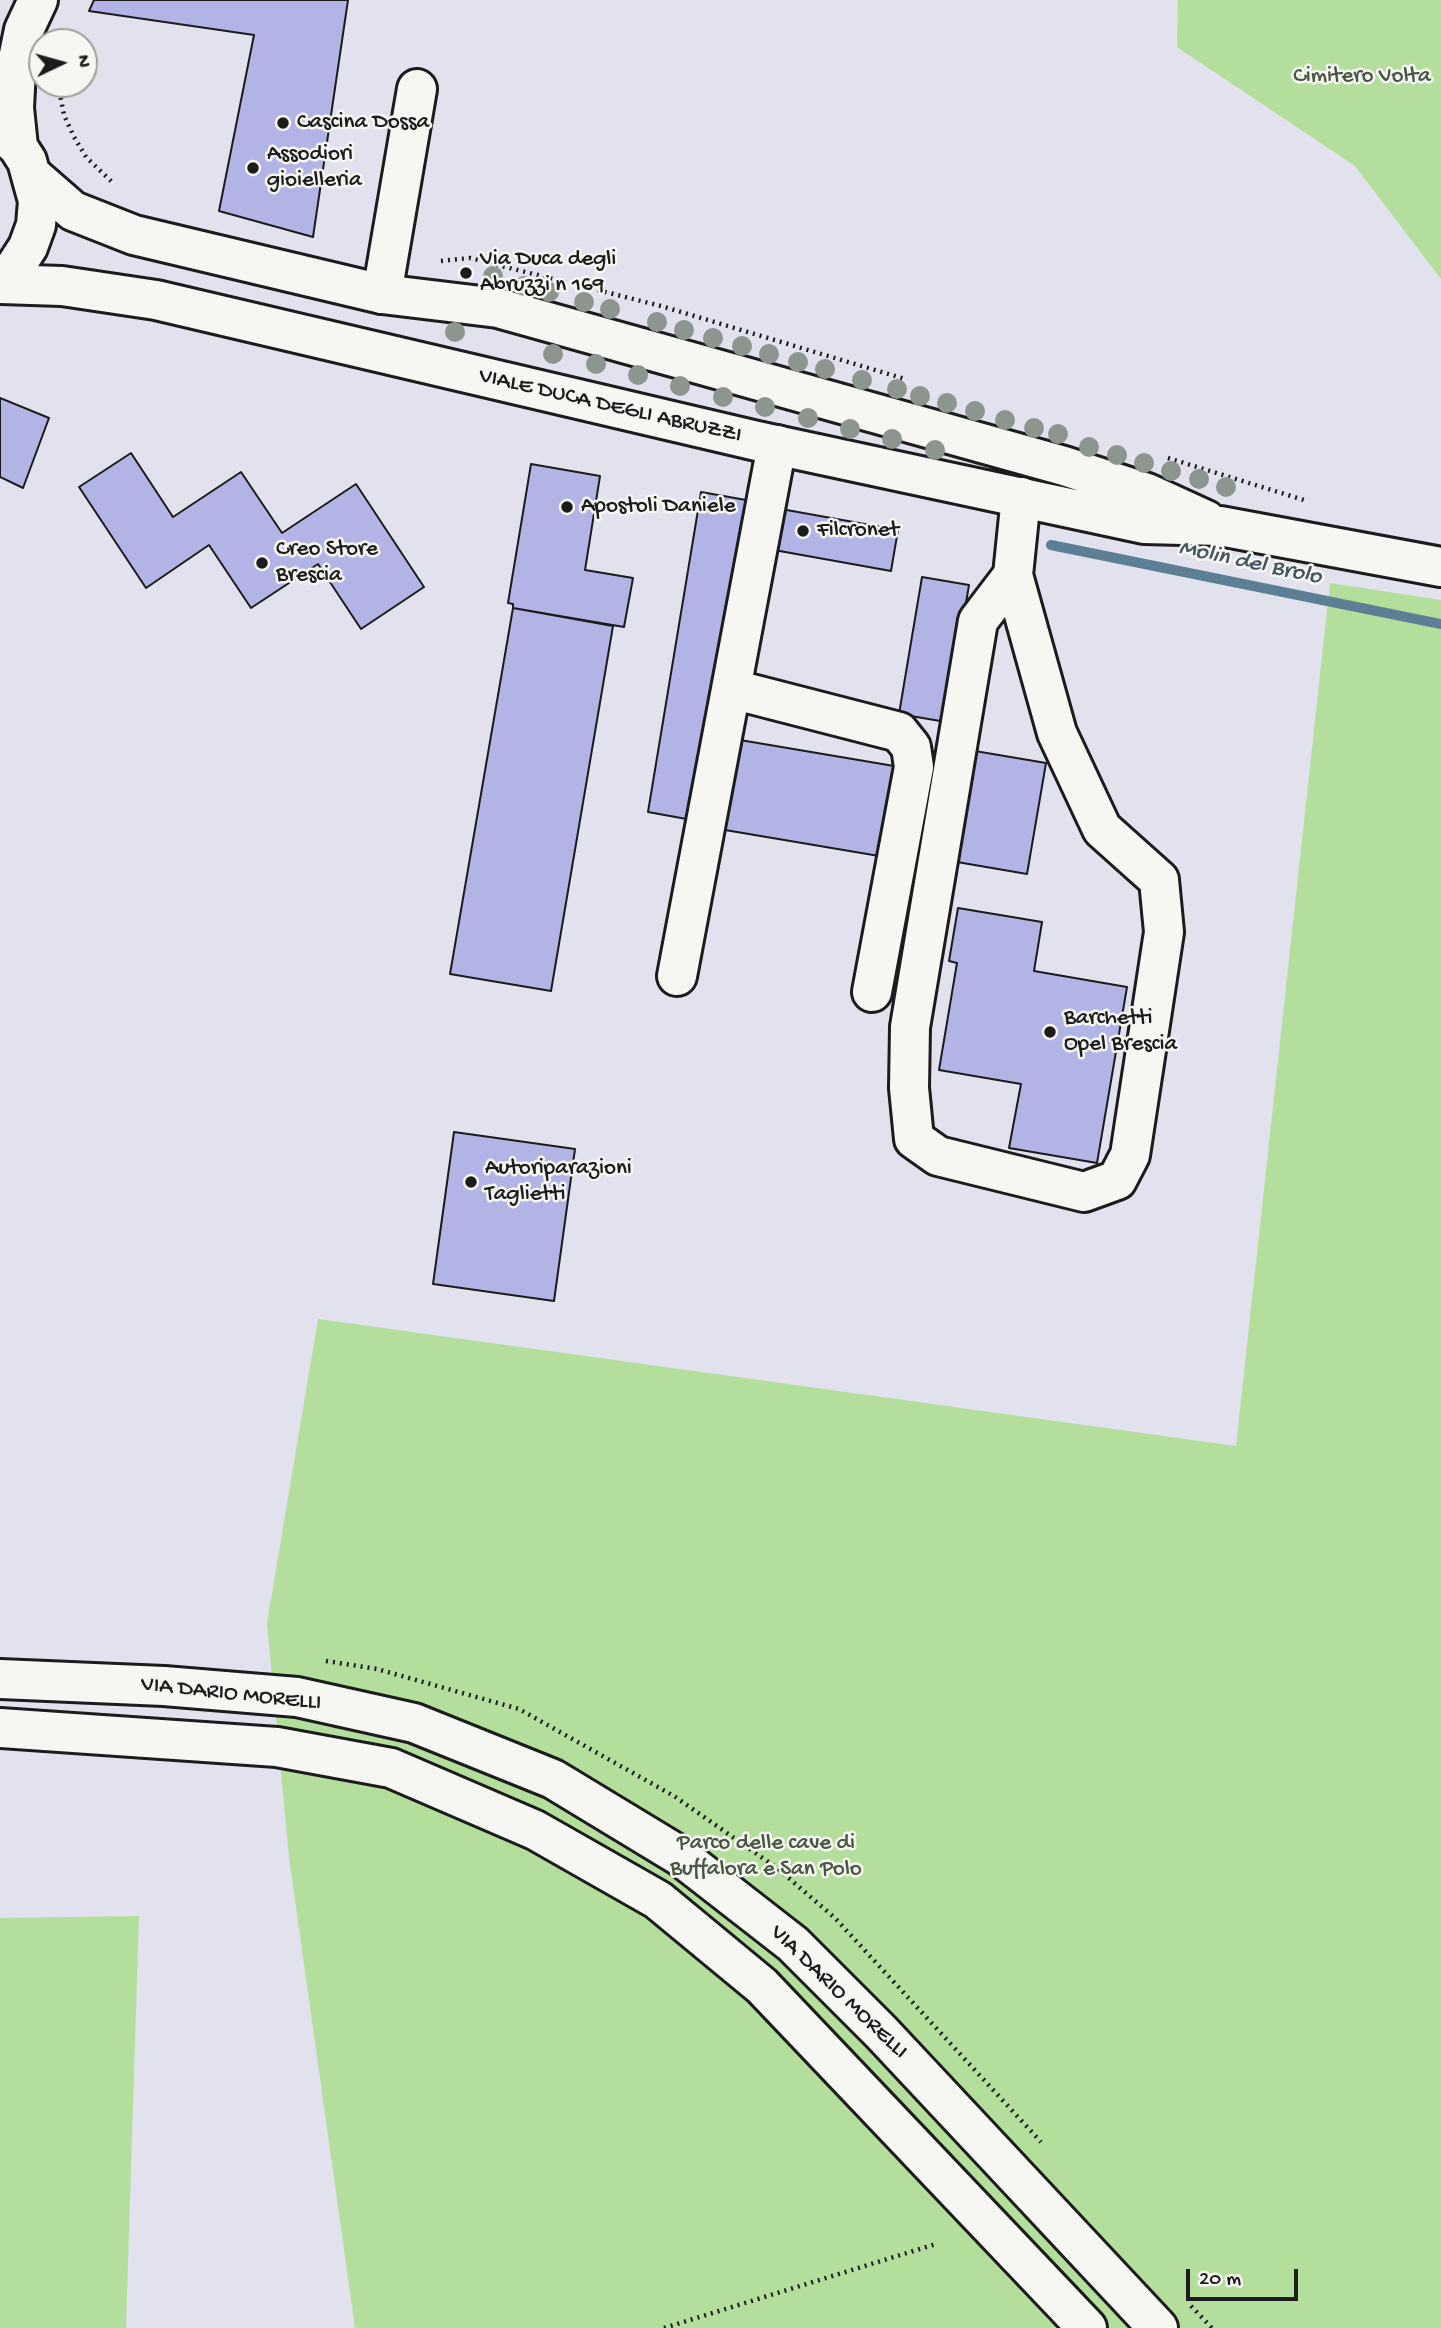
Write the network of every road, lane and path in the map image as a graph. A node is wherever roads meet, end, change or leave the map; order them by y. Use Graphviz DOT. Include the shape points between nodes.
graph roads {
  1 [pos="38,0"];
  2 [pos="417,89"];
  3 [pos="17,151"];
  4 [pos="0,282"];
  5 [pos="382,294"];
  6 [pos="777,445"];
  7 [pos="1021,497"];
  8 [pos="1220,526"];
  9 [pos="1441,567"];
  10 [pos="1013,575"];
  11 [pos="732,689"];
  12 [pos="677,976"];
  13 [pos="872,992"];
  14 [pos="0,1679"];
  15 [pos="0,1728"];
  16 [pos="936,2244"];
  17 [pos="664,2328"];
  18 [pos="1087,2328"];
  19 [pos="1158,2328"];
  1 -- 3 [label="main road" via="24,30 16,69"];
  2 -- 5 [label="main road"];
  3 -- 4 [label="main road" via="38,201 36,225 28,247"];
  3 -- 5 [label="main road, VIALE DUCA DEGLI ABRUZZI" via="73,211 134,235"];
  4 -- 6 [label="main road, VIALE DUCA DEGLI ABRUZZI" via="156,300"];
  5 -- 8 [label="main road, VIALE DUCA DEGLI ABRUZZI" via="512,311 1064,466 1147,493"];
  6 -- 7 [label="main road, VIALE DUCA DEGLI ABRUZZI"];
  6 -- 11 [label="main road"];
  7 -- 8 [label="main road, VIALE DUCA DEGLI ABRUZZI" via="1144,524"];
  7 -- 10 [label="main road"];
  8 -- 9 [label="main road, VIALE DUCA DEGLI ABRUZZI"];
  10 -- 10 [label="main road" via="1057,733 1102,829 1158,880 1164,932 1130,1155 1118,1180 1084,1192 938,1156 914,1139 910,1027 978,621"];
  11 -- 12 [label="main road"];
  11 -- 13 [label="main road" via="899,732 911,747 914,767"];
  14 -- 19 [label="main road, VIA DARIO MORELLI" via="297,1697 414,1723 553,1779 680,1856 793,1944"];
  15 -- 18 [label="main road, VIA DARIO MORELLI" via="303,1752 391,1769 535,1829 658,1900 762,1986"];
  16 -- 17 [label="path"];
}
